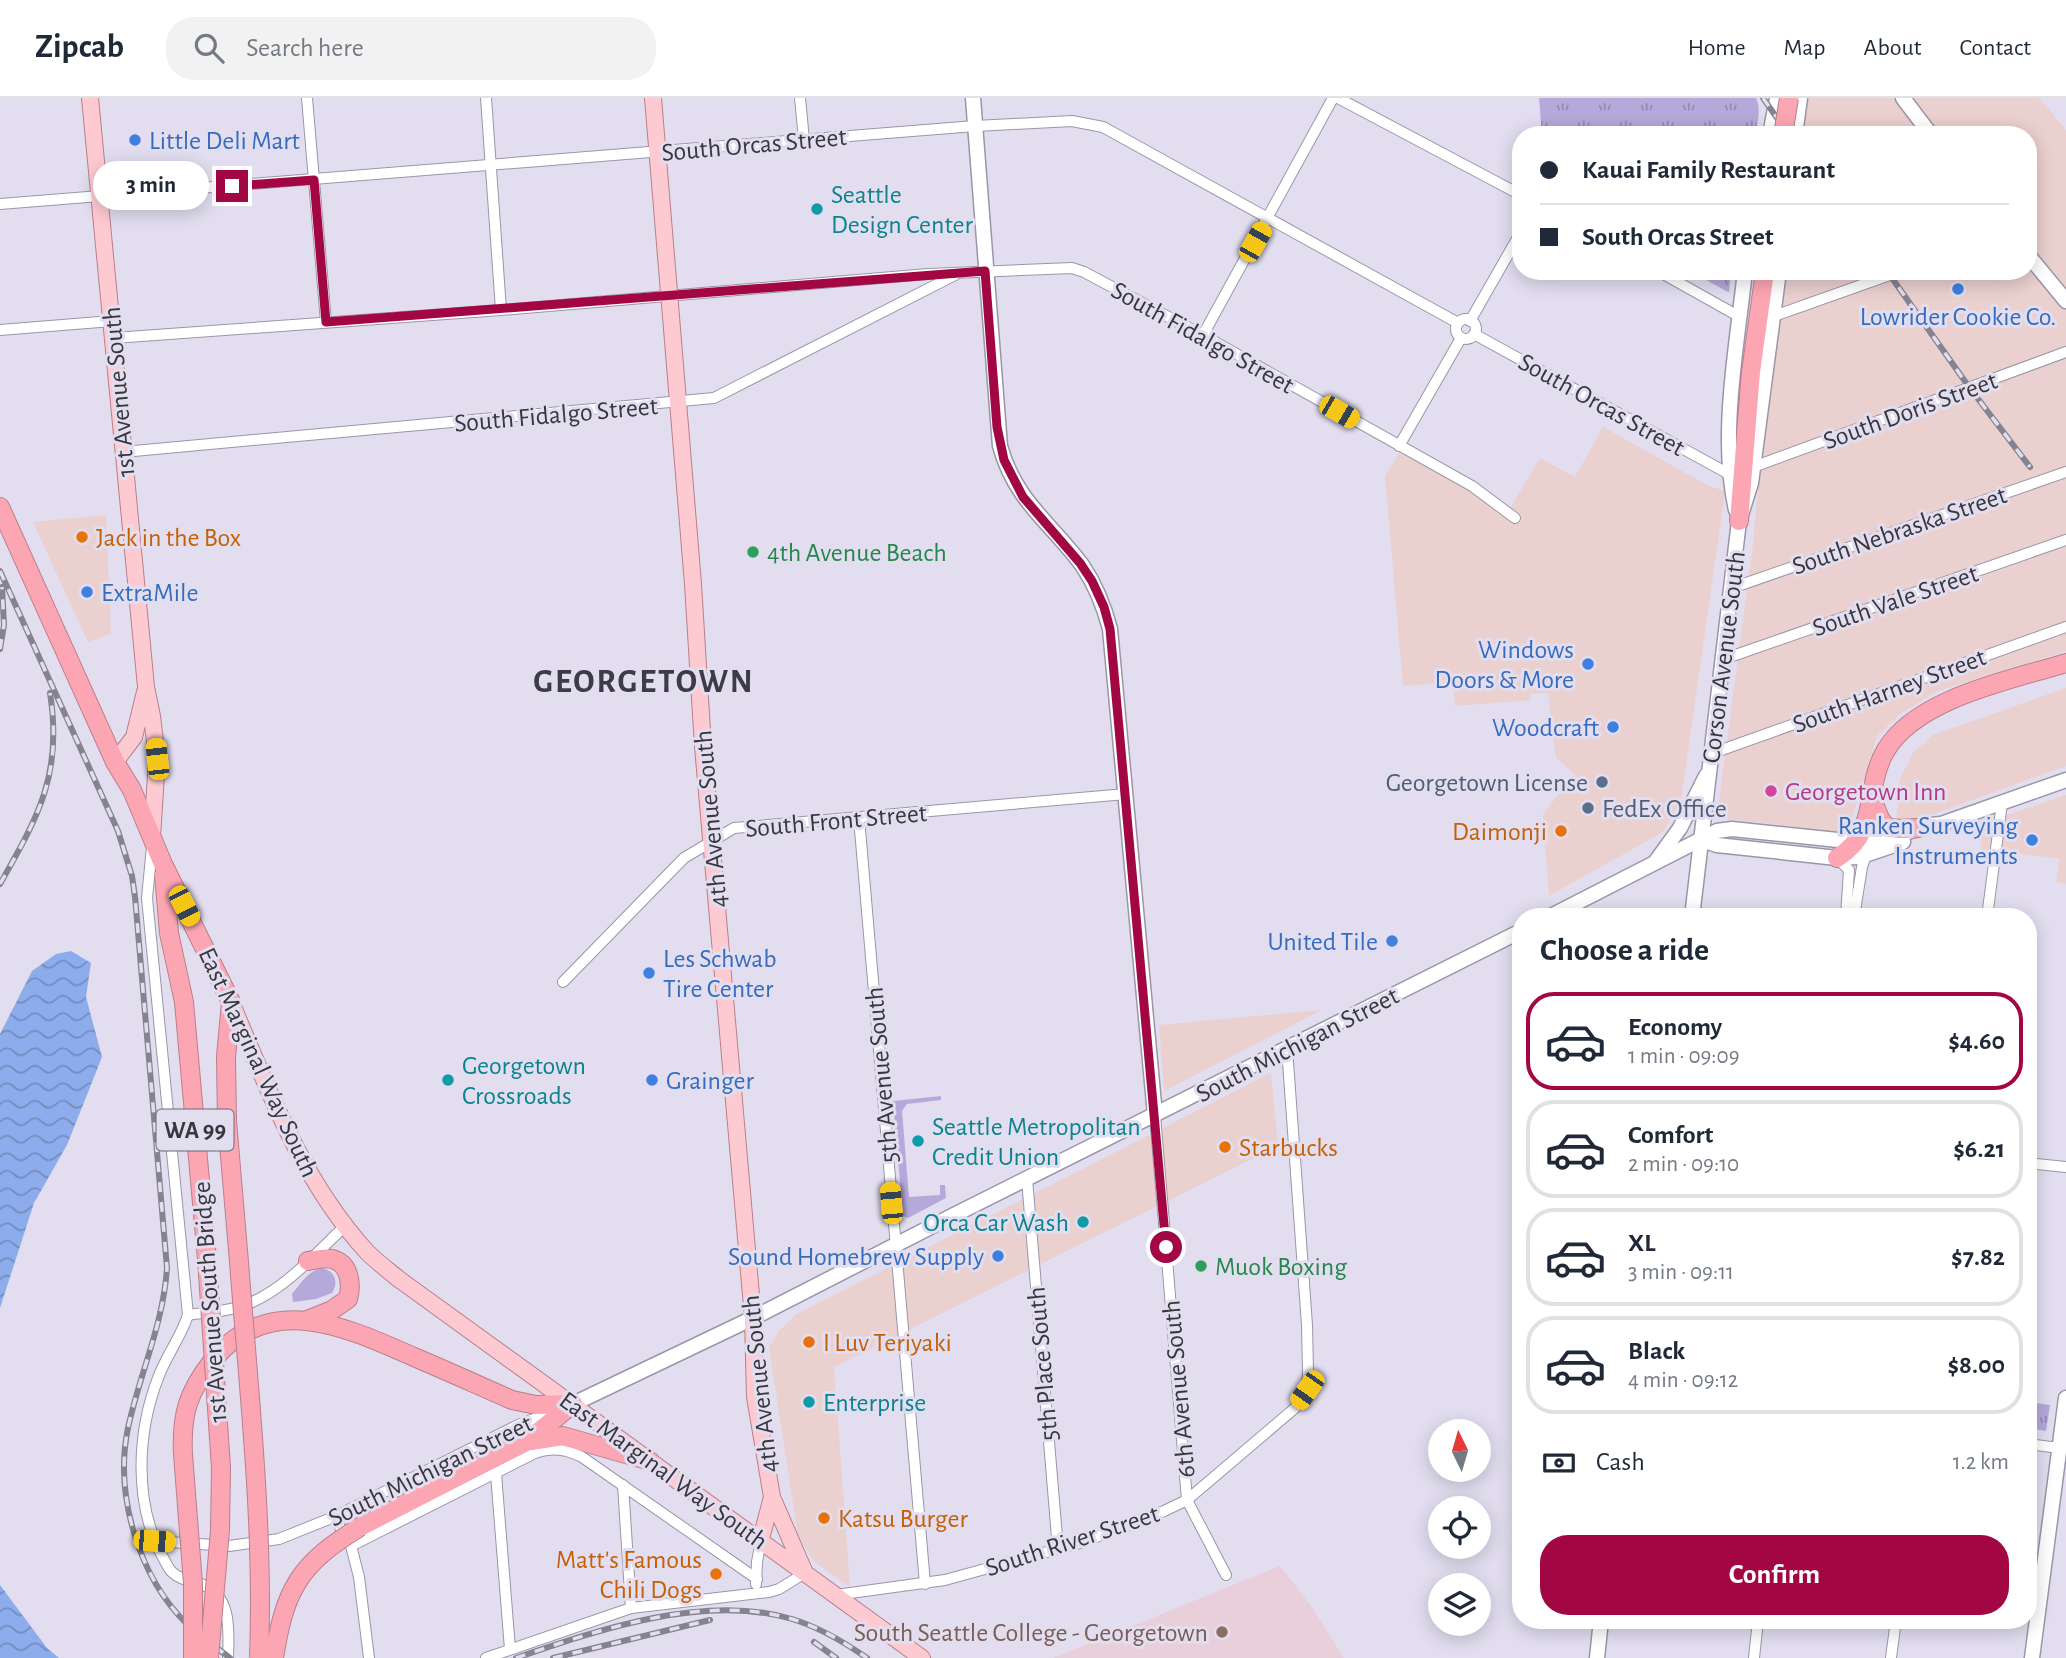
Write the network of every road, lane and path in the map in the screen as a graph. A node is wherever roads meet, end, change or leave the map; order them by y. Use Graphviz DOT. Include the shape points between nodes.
graph roads {
  1 [pos="90,98"];
  2 [pos="307,98"];
  3 [pos="486,98"];
  4 [pos="653,98"];
  5 [pos="800,98"];
  6 [pos="972,98"];
  7 [pos="1335,98"];
  8 [pos="1777,98"];
  9 [pos="1788,98"];
  10 [pos="1800,98"];
  11 [pos="1903,98"];
  12 [pos="975,126"];
  13 [pos="1772,126"];
  14 [pos="1784,126"];
  15 [pos="1797,126"];
  16 [pos="1924,126"];
  17 [pos="804,140"];
  18 [pos="656,152"];
  19 [pos="492,166"];
  20 [pos="314,180"];
  21 [pos="1512,190"];
  22 [pos="99,195"];
  23 [pos="0,204"];
  24 [pos="1268,219"];
  25 [pos="1512,248"];
  26 [pos="2037,266"];
  27 [pos="985,271"];
  28 [pos="960,272"];
  29 [pos="1674,280"];
  30 [pos="1744,280"];
  31 [pos="1764,280"];
  32 [pos="1778,280"];
  33 [pos="1876,280"];
  34 [pos="669,294"];
  35 [pos="2066,301"];
  36 [pos="501,310"];
  37 [pos="1774,316"];
  38 [pos="1740,317"];
  39 [pos="112,321"];
  40 [pos="1470,321"];
  41 [pos="326,322"];
  42 [pos="1458,323"];
  43 [pos="0,330"];
  44 [pos="1474,334"];
  45 [pos="1203,335"];
  46 [pos="114,338"];
  47 [pos="1461,338"];
  48 [pos="2066,352"];
  49 [pos="678,403"];
  50 [pos="1399,446"];
  51 [pos="123,452"];
  52 [pos="1753,467"];
  53 [pos="2066,472"];
  54 [pos="1729,474"];
  55 [pos="0,507"];
  56 [pos="1515,518"];
  57 [pos="1739,521"];
  58 [pos="6,530"];
  59 [pos="2066,540"];
  60 [pos="1732,588"];
  61 [pos="2066,627"];
  62 [pos="1724,659"];
  63 [pos="2066,663"];
  64 [pos="146,687"];
  65 [pos="1712,759"];
  66 [pos="115,762"];
  67 [pos="2066,780"];
  68 [pos="1126,794"];
  69 [pos="1872,794"];
  70 [pos="2002,803"];
  71 [pos="859,818"];
  72 [pos="1941,824"];
  73 [pos="1918,828"];
  74 [pos="152,837"];
  75 [pos="712,839"];
  76 [pos="1702,840"];
  77 [pos="1862,849"];
  78 [pos="1837,858"];
  79 [pos="163,864"];
  80 [pos="1653,865"];
  81 [pos="1567,908"];
  82 [pos="1693,908"];
  83 [pos="1847,908"];
  84 [pos="1855,908"];
  85 [pos="1988,908"];
  86 [pos="1512,936"];
  87 [pos="563,982"];
  88 [pos="231,1002"];
  89 [pos="1287,1048"];
  90 [pos="1155,1115"];
  91 [pos="2037,1164"];
  92 [pos="2066,1167"];
  93 [pos="1027,1179"];
  94 [pos="345,1226"];
  95 [pos="895,1245"];
  96 [pos="308,1261"];
  97 [pos="188,1315"];
  98 [pos="753,1318"];
  99 [pos="306,1320"];
  100 [pos="2066,1398"];
  101 [pos="573,1404"];
  102 [pos="527,1441"];
  103 [pos="2037,1445"];
  104 [pos="2060,1448"];
  105 [pos="561,1450"];
  106 [pos="650,1461"];
  107 [pos="496,1474"];
  108 [pos="623,1485"];
  109 [pos="772,1497"];
  110 [pos="1187,1500"];
  111 [pos="334,1517"];
  112 [pos="761,1539"];
  113 [pos="154,1541"];
  114 [pos="351,1546"];
  115 [pos="1058,1549"];
  116 [pos="805,1573"];
  117 [pos="1226,1575"];
  118 [pos="757,1579"];
  119 [pos="925,1584"];
  120 [pos="755,1594"];
  121 [pos="836,1595"];
  122 [pos="631,1608"];
  123 [pos="2037,1620"];
  124 [pos="1600,1629"];
  125 [pos="1757,1629"];
  126 [pos="1895,1629"];
  127 [pos="2036,1629"];
  128 [pos="510,1648"];
  129 [pos="193,1658"];
  130 [pos="209,1658"];
  131 [pos="228,1658"];
  132 [pos="259,1658"];
  133 [pos="274,1658"];
  134 [pos="369,1658"];
  135 [pos="486,1658"];
  136 [pos="922,1658"];
  137 [pos="1597,1658"];
  138 [pos="1754,1658"];
  139 [pos="1891,1658"];
  140 [pos="2032,1658"];
  1 -- 22 [label="main road, 1st Avenue South"];
  2 -- 20 [label="street"];
  3 -- 19 [label="street"];
  4 -- 18 [label="main road, 4th Avenue South"];
  5 -- 17 [label="street"];
  6 -- 12 [label="main road, 6th Avenue South"];
  7 -- 21 [label="street"];
  7 -- 24 [label="street"];
  8 -- 13 [label="main road"];
  9 -- 14 [label="highway, bridge"];
  10 -- 15 [label="main road"];
  11 -- 16 [label="main road"];
  12 -- 17 [label="street, South Orcas Street"];
  12 -- 24 [label="street, South Orcas Street" via="1072,121 1104,127"];
  12 -- 27 [label="main road, 6th Avenue South"];
  17 -- 18 [label="street, South Orcas Street"];
  18 -- 19 [label="street, South Orcas Street"];
  18 -- 34 [label="main road, 4th Avenue South"];
  19 -- 20 [label="street, South Orcas Street"];
  19 -- 36 [label="street"];
  20 -- 22 [label="street, South Orcas Street"];
  20 -- 41 [label="street"];
  22 -- 23 [label="street, South Orcas Street"];
  22 -- 39 [label="main road, 1st Avenue South"];
  24 -- 42 [label="street, South Orcas Street"];
  24 -- 45 [label="street"];
  25 -- 40 [label="street"];
  26 -- 35 [label="main road"];
  27 -- 28 [label="street, South Fidalgo Street"];
  27 -- 45 [label="street, South Fidalgo Street" via="1061,267 1084,272"];
  27 -- 68 [label="main road, 6th Avenue South" via="1002,453 1023,497 1080,563 1104,607"];
  28 -- 34 [label="street, South Fidalgo Street"];
  28 -- 49 [label="street, South Fidalgo Street" via="714,398"];
  29 -- 38 [label="street"];
  30 -- 38 [label="main road, Corson Avenue South"];
  31 -- 57 [label="highway" via="1745,427"];
  32 -- 37 [label="main road, Corson Avenue South"];
  33 -- 37 [label="street"];
  34 -- 36 [label="street, South Fidalgo Street"];
  34 -- 49 [label="main road, 4th Avenue South"];
  36 -- 41 [label="street, South Fidalgo Street"];
  37 -- 52 [label="main road, Corson Avenue South"];
  38 -- 54 [label="main road, Corson Avenue South"];
  39 -- 43 [label="street"];
  39 -- 46 [label="main road, 1st Avenue South"];
  40 -- 42 [label="street"];
  40 -- 44 [label="street"];
  41 -- 46 [label="street, South Fidalgo Street"];
  42 -- 47 [label="street"];
  44 -- 47 [label="street"];
  44 -- 54 [label="street, South Orcas Street"];
  45 -- 50 [label="street, South Fidalgo Street"];
  46 -- 51 [label="main road, 1st Avenue South"];
  47 -- 50 [label="street"];
  48 -- 52 [label="street, South Doris Street"];
  49 -- 51 [label="street, South Fidalgo Street"];
  49 -- 75 [label="main road, 4th Avenue South"];
  50 -- 56 [label="street, South Fidalgo Street" via="1472,486"];
  51 -- 64 [label="main road, 1st Avenue South"];
  52 -- 57 [label="main road, Corson Avenue South"];
  53 -- 60 [label="street, South Nebraska Street"];
  54 -- 57 [label="main road, Corson Avenue South"];
  55 -- 58 [label="highway, East Marginal Way South / WA 99"];
  57 -- 60 [label="main road, Corson Avenue South"];
  58 -- 66 [label="highway, East Marginal Way South / WA 99"];
  59 -- 62 [label="street, South Vale Street"];
  60 -- 62 [label="main road, Corson Avenue South"];
  61 -- 65 [label="street, South Harney Street"];
  62 -- 65 [label="main road, Corson Avenue South"];
  63 -- 69 [label="highway" via="1956,698 1915,719 1887,748"];
  64 -- 66 [label="main road, 1st Avenue South" via="134,737"];
  64 -- 74 [label="main road, 1st Avenue South" via="157,759"];
  65 -- 76 [label="main road, Corson Avenue South"];
  65 -- 80 [label="main road" via="1685,820"];
  66 -- 74 [label="highway, East Marginal Way South / WA 99"];
  67 -- 70 [label="main road"];
  68 -- 71 [label="street, South Front Street"];
  68 -- 90 [label="main road, 6th Avenue South"];
  69 -- 73 [label="highway" via="1884,826"];
  69 -- 77 [label="highway"];
  70 -- 72 [label="main road"];
  70 -- 85 [label="street"];
  71 -- 75 [label="street, South Front Street" via="734,828"];
  71 -- 95 [label="street, 5th Avenue South"];
  72 -- 73 [label="main road"];
  72 -- 77 [label="main road" via="1927,835"];
  73 -- 77 [label="main road"];
  74 -- 79 [label="highway, East Marginal Way South / WA 99"];
  74 -- 97 [label="street, 1st Avenue South" via="147,898"];
  75 -- 87 [label="street, South Front Street" via="676,865"];
  75 -- 98 [label="main road, 4th Avenue South"];
  76 -- 77 [label="main road" via="1717,831 1732,830"];
  76 -- 78 [label="main road"];
  76 -- 80 [label="main road"];
  76 -- 82 [label="main road, Corson Avenue South"];
  77 -- 78 [label="highway"];
  77 -- 84 [label="street"];
  78 -- 83 [label="street" via="1849,870"];
  79 -- 88 [label="highway, East Marginal Way South / WA 99"];
  79 -- 130 [label="highway, 1st Avenue South Bridge / WA 99, bridge" via="169,933 184,1002 221,1468"];
  80 -- 81 [label="main road"];
  86 -- 89 [label="main road, South Michigan Street"];
  88 -- 94 [label="main road, East Marginal Way South" via="299,1154"];
  88 -- 132 [label="highway, 1st Avenue South Bridge / WA 99, bridge" via="227,1121 257,1502"];
  89 -- 90 [label="main road, South Michigan Street"];
  89 -- 110 [label="street, South River Street" via="1307,1325 1307,1390 1295,1408"];
  90 -- 93 [label="main road, South Michigan Street"];
  90 -- 110 [label="street, 6th Avenue South"];
  91 -- 92 [label="street"];
  93 -- 95 [label="main road, South Michigan Street"];
  93 -- 115 [label="street, 5th Place South"];
  94 -- 96 [label="street"];
  94 -- 101 [label="main road, East Marginal Way South" via="400,1280"];
  95 -- 98 [label="main road, South Michigan Street"];
  95 -- 119 [label="street, 5th Avenue South"];
  96 -- 97 [label="street" via="261,1298 241,1307"];
  96 -- 99 [label="highway" via="330,1258 338,1262 351,1280 351,1288 348,1299"];
  97 -- 113 [label="street, 1st Avenue South" via="158,1377 144,1426 142,1477"];
  98 -- 101 [label="main road, South Michigan Street"];
  98 -- 109 [label="main road, 4th Avenue South" via="755,1397"];
  99 -- 101 [label="highway" via="361,1334 512,1400"];
  99 -- 129 [label="highway, bridge" via="248,1331 217,1356 193,1389 185,1411 182,1429 193,1584"];
  100 -- 104 [label="main road"];
  101 -- 102 [label="highway"];
  101 -- 106 [label="main road, East Marginal Way South"];
  101 -- 111 [label="street, South Michigan Street" via="518,1425"];
  102 -- 106 [label="highway" via="563,1436"];
  102 -- 133 [label="highway, bridge" via="360,1527 320,1554 290,1594"];
  103 -- 104 [label="street"];
  104 -- 123 [label="main road"];
  105 -- 107 [label="street, South Michigan Street" via="536,1453"];
  105 -- 108 [label="street, East Marginal Way South" via="582,1457"];
  106 -- 112 [label="main road, East Marginal Way South"];
  107 -- 114 [label="street, South Michigan Street"];
  107 -- 128 [label="street"];
  108 -- 118 [label="street, East Marginal Way South"];
  108 -- 122 [label="street"];
  109 -- 112 [label="main road, 4th Avenue South"];
  109 -- 116 [label="main road, 4th Avenue South"];
  110 -- 115 [label="street, South River Street"];
  110 -- 117 [label="street, 6th Avenue South"];
  111 -- 113 [label="street, South Michigan Street" via="301,1532 251,1545"];
  111 -- 114 [label="street"];
  112 -- 116 [label="main road, East Marginal Way South"];
  112 -- 118 [label="street, 4th Avenue South"];
  113 -- 131 [label="street, 1st Avenue South" via="175,1575 213,1590 223,1605 229,1619"];
  114 -- 134 [label="street" via="362,1591"];
  115 -- 119 [label="street, South River Street"];
  116 -- 120 [label="street" via="779,1589"];
  116 -- 121 [label="main road, East Marginal Way South"];
  118 -- 120 [label="street, 4th Avenue South"];
  119 -- 121 [label="street, South River Street"];
  120 -- 122 [label="street"];
  121 -- 136 [label="main road, East Marginal Way South"];
  122 -- 128 [label="street"];
  124 -- 137 [label="main road"];
  125 -- 138 [label="street"];
  126 -- 139 [label="street"];
  127 -- 140 [label="main road"];
  128 -- 135 [label="street"];
}
